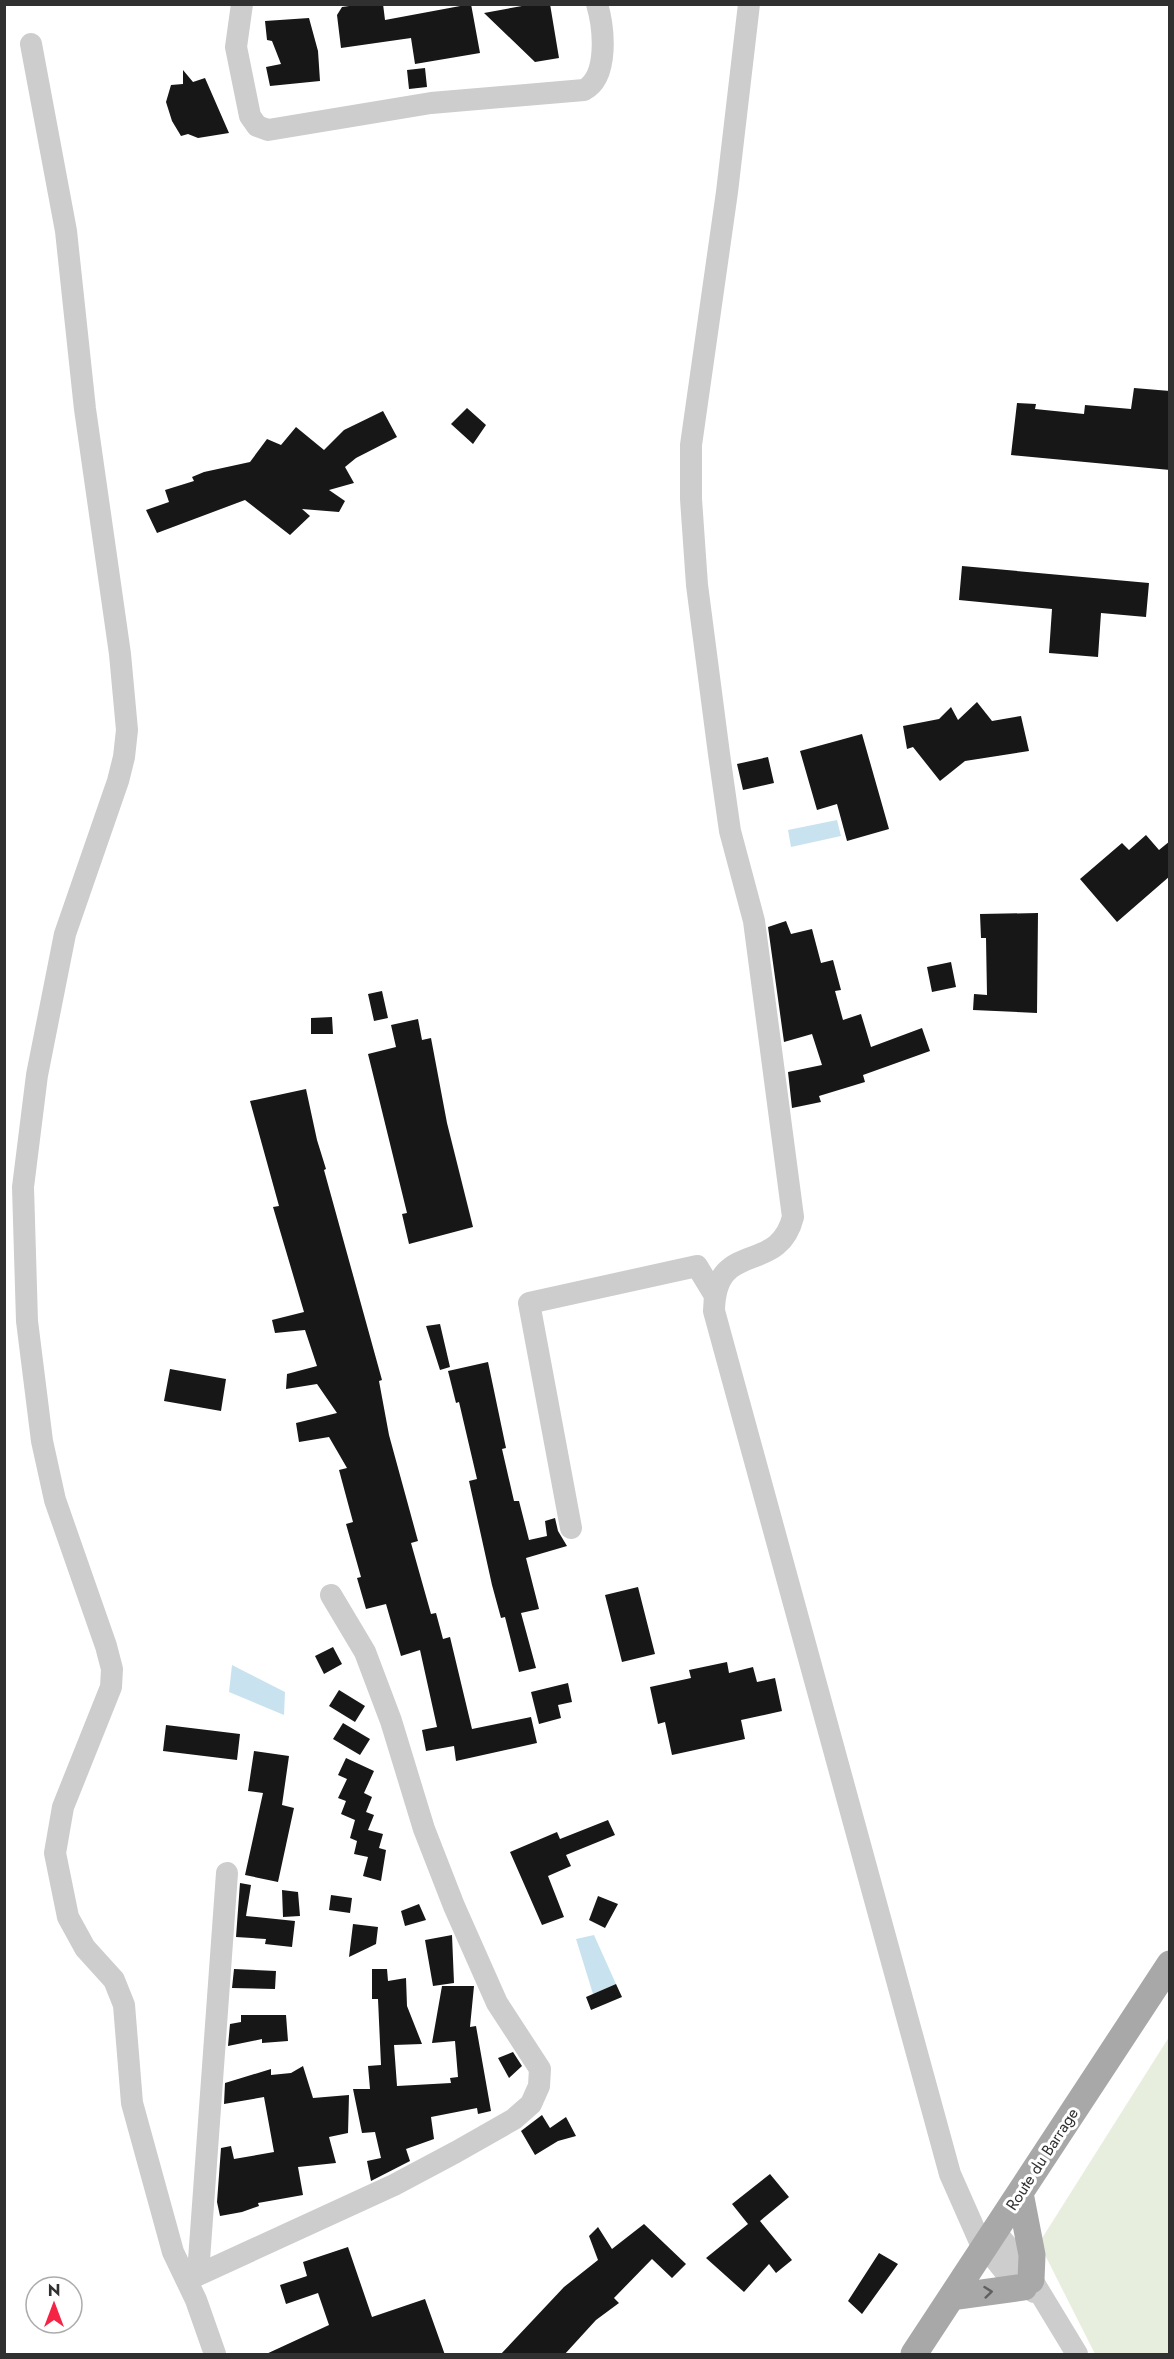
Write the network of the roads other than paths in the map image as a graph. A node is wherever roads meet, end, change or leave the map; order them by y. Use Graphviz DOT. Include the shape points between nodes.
graph roads {
  1 [pos="242,4"];
  2 [pos="597,4"];
  3 [pos="748,4"];
  4 [pos="31,44"];
  5 [pos="714,1294"];
  6 [pos="571,1527"];
  7 [pos="331,1595"];
  8 [pos="227,1872"];
  9 [pos="1170,1964"];
  10 [pos="1020,2193"];
  11 [pos="988,2243"];
  12 [pos="192,2277"];
  13 [pos="1031,2287"];
  14 [pos="952,2297"];
  15 [pos="215,2355"];
  16 [pos="914,2355"];
  17 [pos="1077,2355"];
  1 -- 2 [label="street" via="237,38 250,116 257,126 268,130 431,103 584,90 596,81 601,68"];
  3 -- 5 [label="street" via="691,445 691,499 697,585 720,765 730,831 754,921 793,1217 789,1233 780,1243 740,1261 722,1275"];
  4 -- 12 [label="street" via="66,231 127,730 118,781 63,946 37,1075 23,1187 27,1321 42,1441 55,1500 111,1669 111,1687 63,1807 55,1853 68,1917 85,1948 114,1980 124,2005 132,2103 168,2235"];
  5 -- 6 [label="street" via="697,1266 529,1303"];
  5 -- 11 [label="street" via="717,1321 950,2174"];
  7 -- 12 [label="street" via="365,1652 454,1906 497,2003 540,2069 539,2086 531,2104 514,2119 456,2152 394,2185"];
  8 -- 12 [label="street"];
  9 -- 10 [label="main road, Route du Barrage"];
  10 -- 11 [label="main road, Route du Barrage"];
  10 -- 13 [label="main road" via="1032,2255"];
  11 -- 13 [label="street"];
  11 -- 14 [label="main road, Route du Barrage"];
  12 -- 15 [label="street"];
  14 -- 13 [label="main road, one-way"];
  13 -- 17 [label="street" via="1057,2318"];
  14 -- 16 [label="main road, Route du Barrage"];
}
